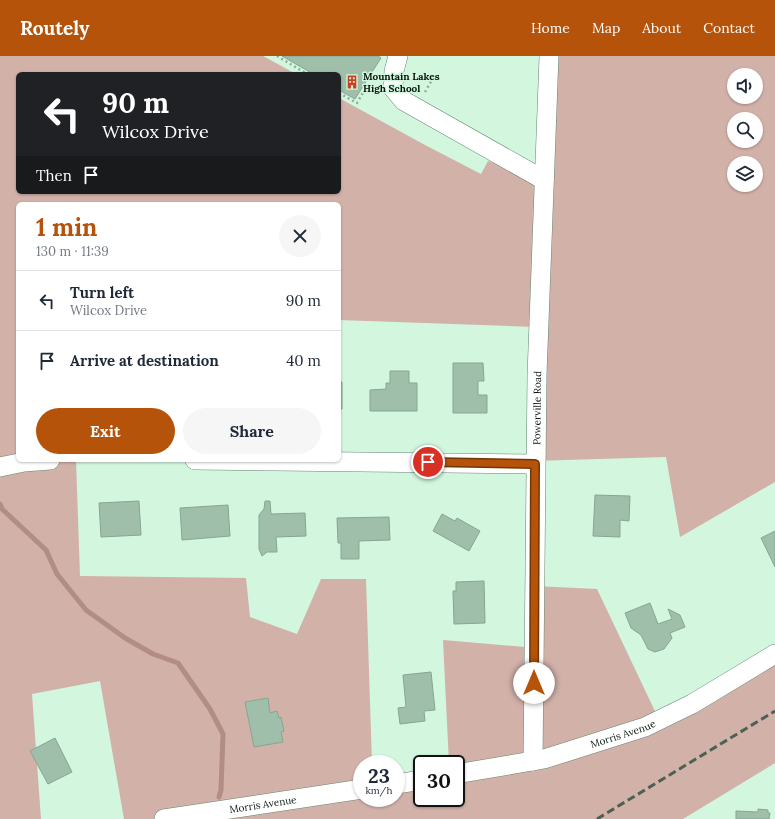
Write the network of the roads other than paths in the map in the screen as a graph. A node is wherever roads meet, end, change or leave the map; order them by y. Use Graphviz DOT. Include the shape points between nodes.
graph roads {
  1 [pos="398,56"];
  2 [pos="549,56"];
  3 [pos="544,180"];
  4 [pos="24,462"];
  5 [pos="341,462"];
  6 [pos="535,464"];
  7 [pos="0,467"];
  8 [pos="775,654"];
  9 [pos="533,761"];
  10 [pos="465,772"];
  11 [pos="353,790"];
  12 [pos="164,819"];
  1 -- 3 [label="street" via="393,88 404,101"];
  2 -- 3 [label="street, Powerville Road"];
  3 -- 6 [label="street, Powerville Road"];
  4 -- 7 [label="street"];
  5 -- 6 [label="street"];
  6 -- 9 [label="street, Powerville Road"];
  8 -- 9 [label="street, Morris Avenue" via="692,704 645,727"];
  9 -- 10 [label="street, Morris Avenue"];
  11 -- 12 [label="street, Morris Avenue"];
}
